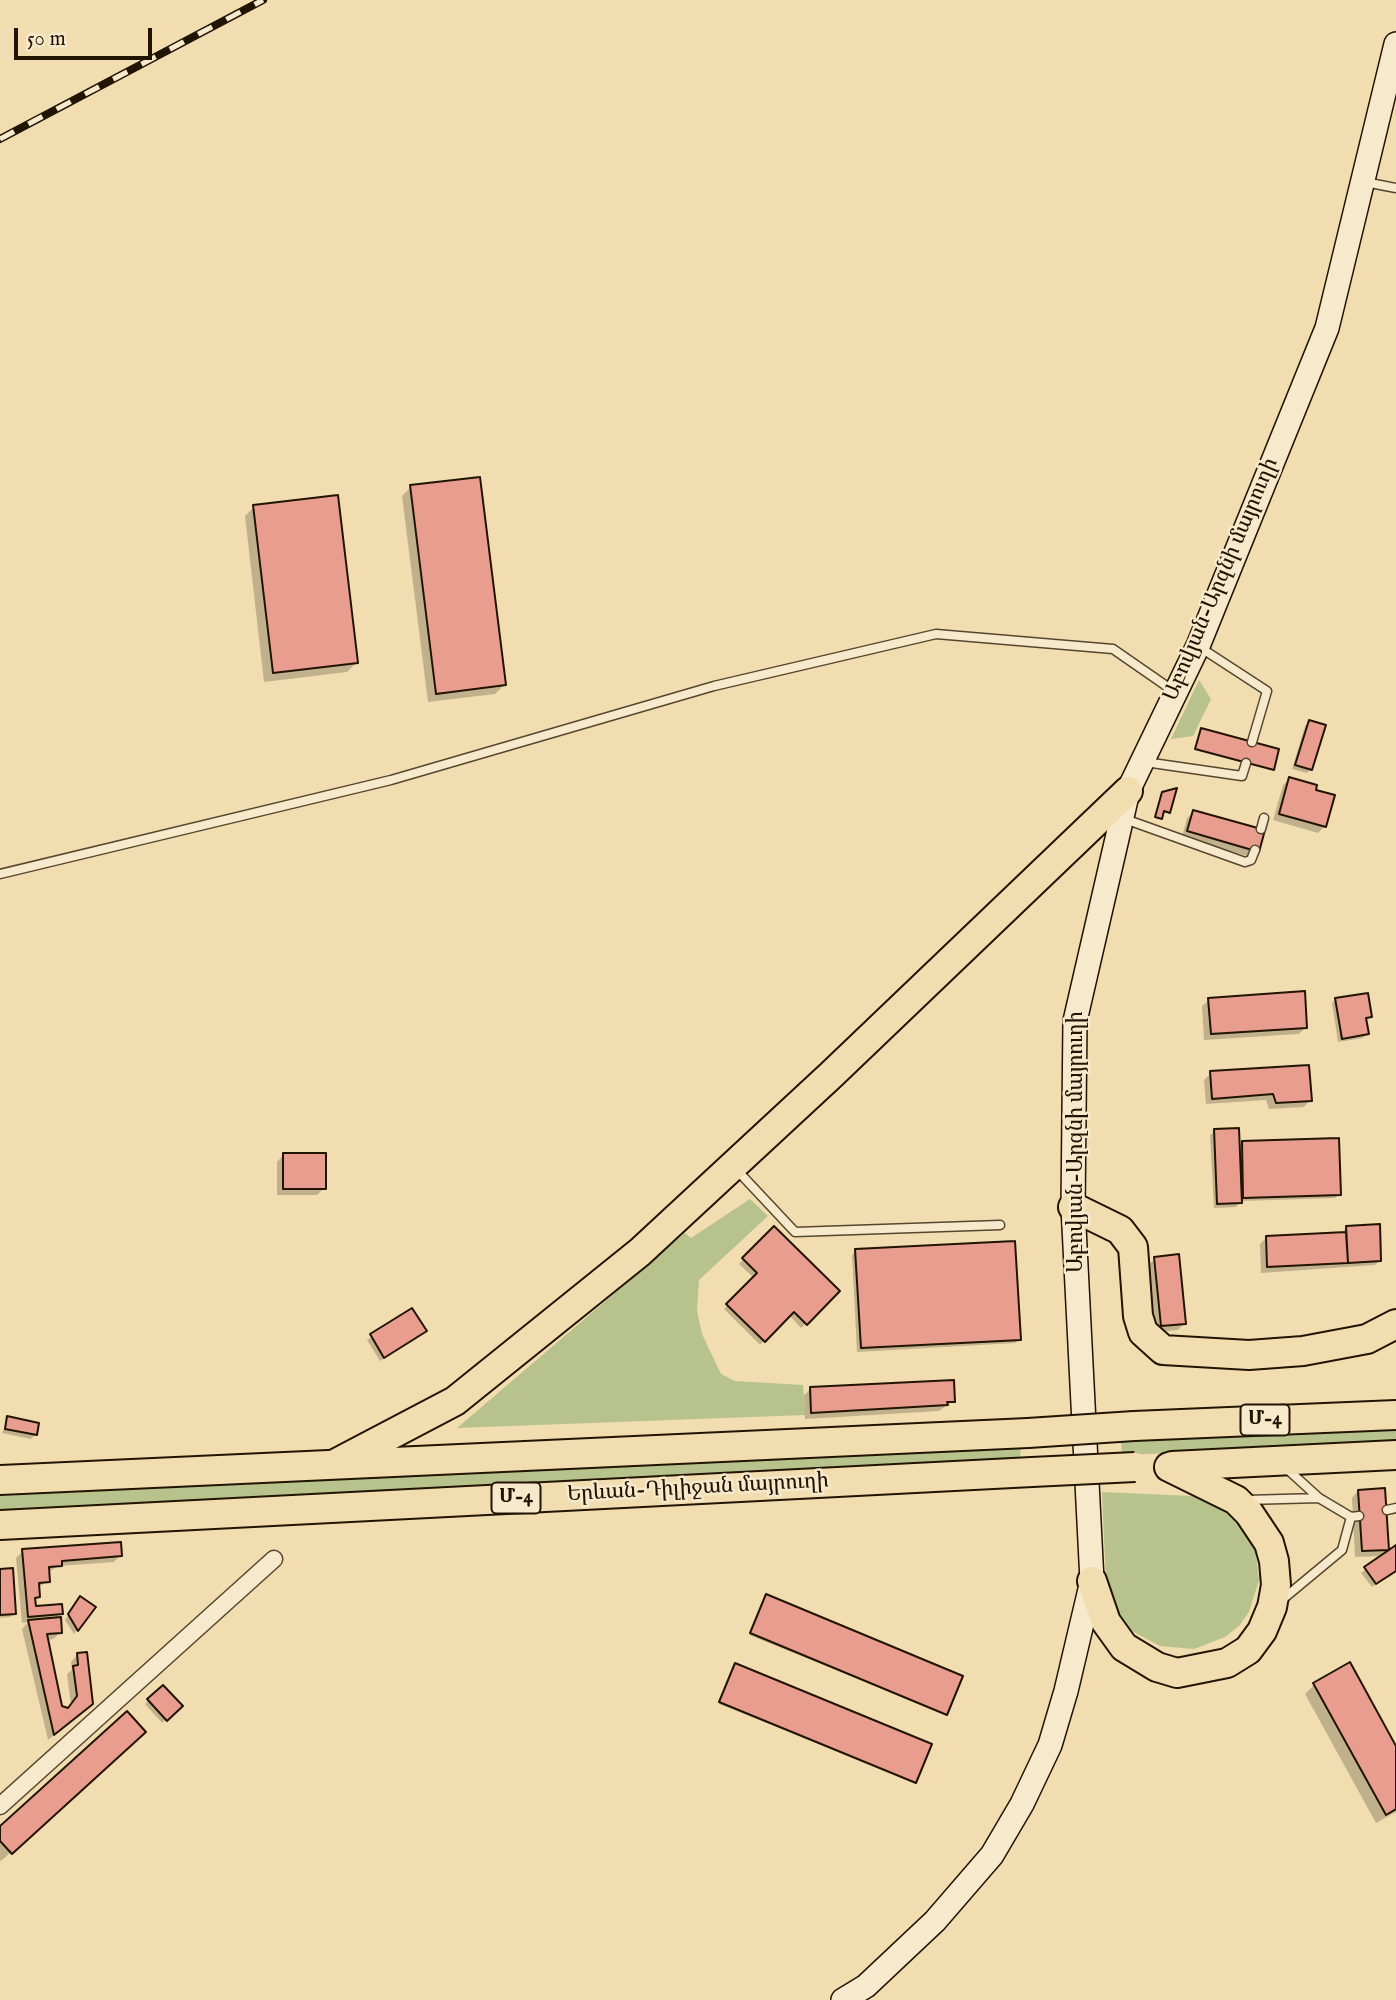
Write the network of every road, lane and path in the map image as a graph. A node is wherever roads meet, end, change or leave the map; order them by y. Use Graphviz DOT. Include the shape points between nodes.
graph roads {
  1 [pos="1396,44"];
  2 [pos="1365,182"];
  3 [pos="1396,188"];
  4 [pos="1198,646"];
  5 [pos="1175,692"];
  6 [pos="1252,742"];
  7 [pos="1141,761"];
  8 [pos="1246,762"];
  9 [pos="1124,804"];
  10 [pos="1264,818"];
  11 [pos="1261,829"];
  12 [pos="1255,850"];
  13 [pos="0,874"];
  14 [pos="733,1166"];
  15 [pos="1073,1207"];
  16 [pos="999,1225"];
  17 [pos="1396,1324"];
  18 [pos="1396,1415"];
  19 [pos="1396,1455"];
  20 [pos="1279,1462"];
  21 [pos="335,1464"];
  22 [pos="1169,1467"];
  23 [pos="0,1480"];
  24 [pos="1320,1498"];
  25 [pos="1236,1500"];
  26 [pos="0,1525"];
  27 [pos="274,1559"];
  28 [pos="1092,1581"];
  29 [pos="1272,1607"];
  30 [pos="0,1806"];
  31 [pos="843,2000"];
  1 -- 2 [label="main road, Աբովյան-Արզնի մայրուղի"];
  2 -- 3 [label="lane"];
  2 -- 4 [label="main road, Աբովյան-Արզնի մայրուղի" via="1327,328"];
  4 -- 5 [label="main road, Աբովյան-Արզնի մայրուղի"];
  4 -- 6 [label="lane" via="1267,691"];
  5 -- 7 [label="main road, Աբովյան-Արզնի մայրուղի"];
  5 -- 13 [label="lane" via="1114,649 936,634 714,686 402,777"];
  7 -- 8 [label="lane" via="1242,776"];
  7 -- 9 [label="main road, Աբովյան-Արզնի մայրուղի"];
  9 -- 12 [label="lane" via="1245,862"];
  9 -- 14 [label="highway"];
  9 -- 15 [label="main road, Աբովյան-Արզնի մայրուղի" via="1074,1021"];
  10 -- 11 [label="lane"];
  14 -- 16 [label="lane" via="795,1232"];
  14 -- 21 [label="highway" via="640,1252 455,1401"];
  15 -- 17 [label="highway" via="1120,1230 1133,1247 1138,1316 1143,1332 1163,1350 1249,1355 1303,1351 1367,1339"];
  15 -- 28 [label="main road, Աբովյան-Արզնի մայրուղի"];
  18 -- 21 [label="highway, Երևան-Դիլիջան մայրուղի / Մ-4, bridge"];
  19 -- 20 [label="highway, Երևան-Դիլիջան մայրուղի / Մ-4"];
  20 -- 22 [label="highway, Երևան-Դիլիջան մայրուղի / Մ-4"];
  20 -- 24 [label="lane"];
  21 -- 23 [label="highway, Երևան-Դիլիջան մայրուղի / Մ-4"];
  22 -- 25 [label="highway"];
  22 -- 26 [label="highway, Երևան-Դիլիջան մայրուղի / Մ-4, bridge"];
  24 -- 25 [label="lane"];
  24 -- 29 [label="lane" via="1355,1516 1342,1550"];
  25 -- 29 [label="highway" via="1269,1543 1275,1561"];
  27 -- 30 [label="street"];
  28 -- 29 [label="highway" via="1106,1622 1124,1647 1177,1673 1227,1663 1248,1650"];
  28 -- 31 [label="main road, Աբովյան-Արզնի մայրուղի" via="1050,1745 1023,1804 992,1854 935,1921 866,1986"];
}
